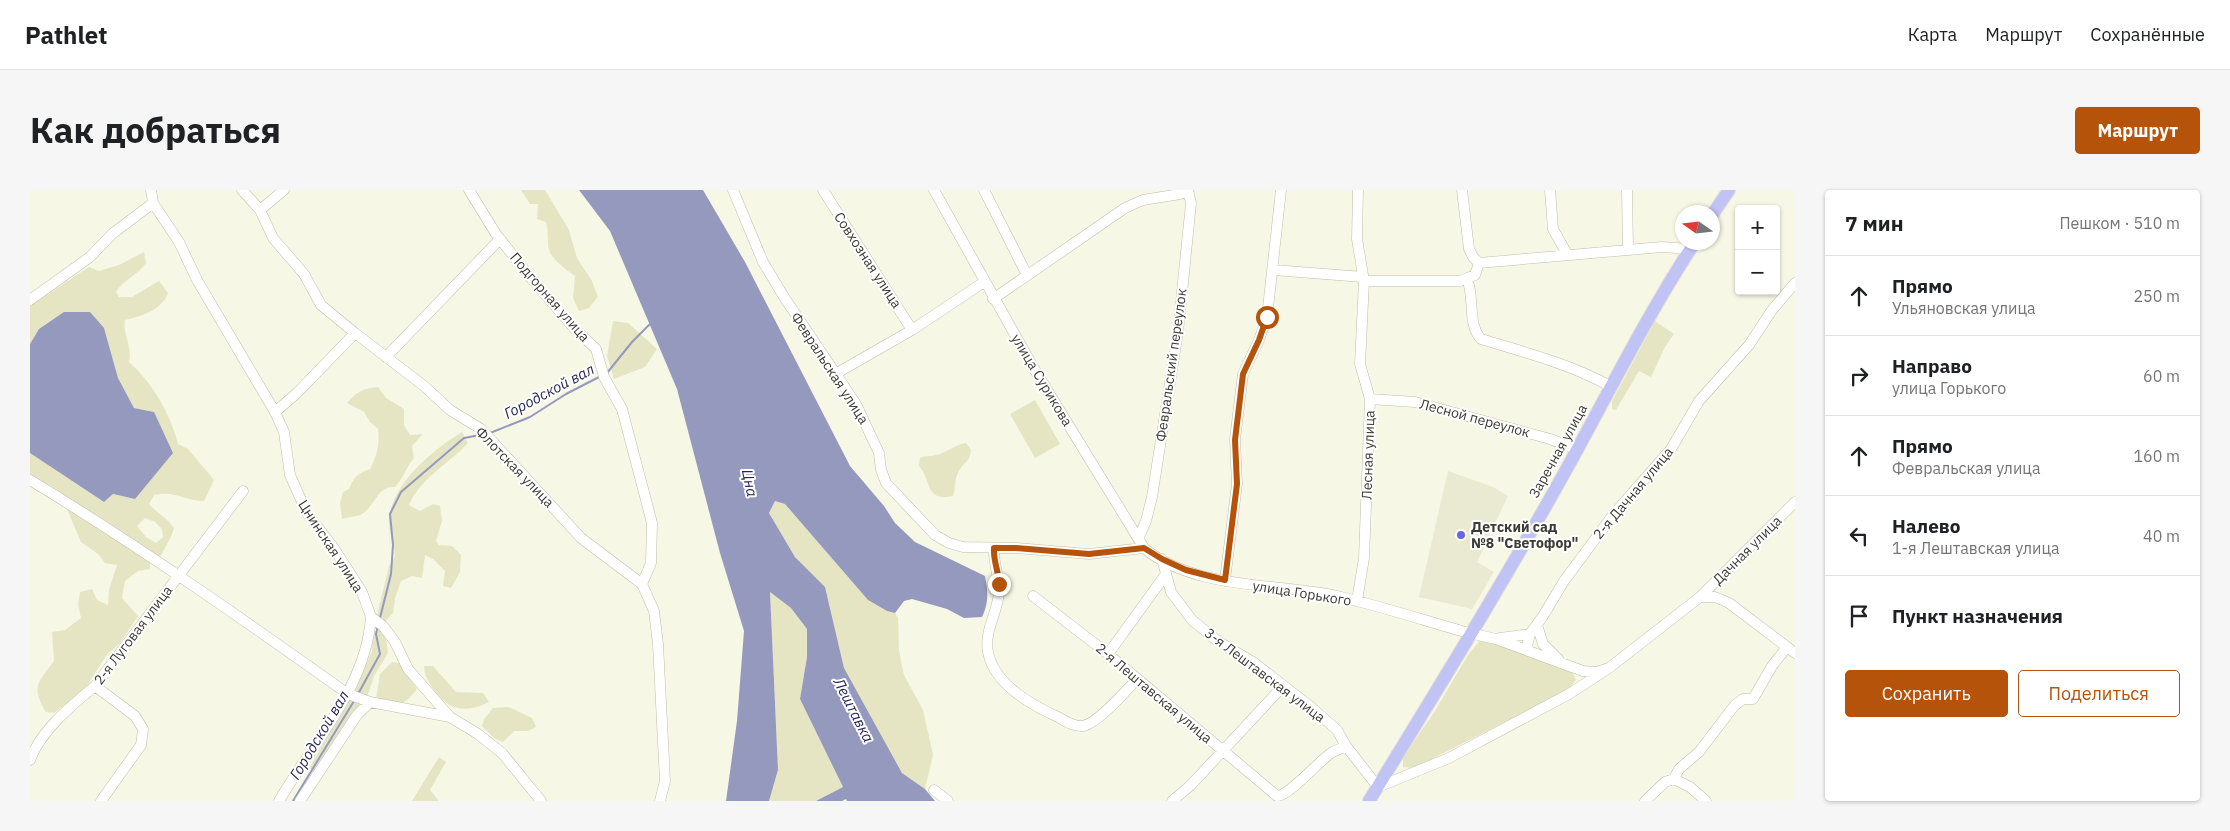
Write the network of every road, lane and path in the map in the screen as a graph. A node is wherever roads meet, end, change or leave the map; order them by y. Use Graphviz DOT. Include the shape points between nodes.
graph roads {
  1 [pos="151,190"];
  2 [pos="242,190"];
  3 [pos="284,190"];
  4 [pos="469,190"];
  5 [pos="733,190"];
  6 [pos="823,190"];
  7 [pos="934,190"];
  8 [pos="984,190"];
  9 [pos="1188,190"];
  10 [pos="1281,190"];
  11 [pos="1358,190"];
  12 [pos="1462,190"];
  13 [pos="1550,190"];
  14 [pos="1627,190"];
  15 [pos="1729,190"];
  16 [pos="153,203"];
  17 [pos="1719,205"];
  18 [pos="260,210"];
  19 [pos="500,238"];
  20 [pos="1675,247"];
  21 [pos="1628,250"];
  22 [pos="1690,250"];
  23 [pos="1567,254"];
  24 [pos="1479,263"];
  25 [pos="1274,270"];
  26 [pos="1027,276"];
  27 [pos="1364,279"];
  28 [pos="1467,279"];
  29 [pos="984,282"];
  30 [pos="1795,283"];
  31 [pos="993,299"];
  32 [pos="30,300"];
  33 [pos="912,330"];
  34 [pos="355,334"];
  35 [pos="386,357"];
  36 [pos="837,373"];
  37 [pos="1610,386"];
  38 [pos="1370,399"];
  39 [pos="275,412"];
  40 [pos="1577,449"];
  41 [pos="30,480"];
  42 [pos="242,491"];
  43 [pos="1795,502"];
  44 [pos="1139,537"];
  45 [pos="994,548"];
  46 [pos="1144,548"];
  47 [pos="1162,559"];
  48 [pos="1166,574"];
  49 [pos="178,576"];
  50 [pos="1225,580"];
  51 [pos="642,584"];
  52 [pos="1033,596"];
  53 [pos="1700,597"];
  54 [pos="1356,602"];
  55 [pos="371,617"];
  56 [pos="1537,625"];
  57 [pos="1472,634"];
  58 [pos="1530,634"];
  59 [pos="1496,638"];
  60 [pos="1526,650"];
  61 [pos="1791,650"];
  62 [pos="1108,654"];
  63 [pos="1568,666"];
  64 [pos="1609,668"];
  65 [pos="1137,679"];
  66 [pos="95,686"];
  67 [pos="1283,686"];
  68 [pos="1576,690"];
  69 [pos="358,697"];
  70 [pos="450,717"];
  71 [pos="1346,746"];
  72 [pos="1223,751"];
  73 [pos="30,760"];
  74 [pos="1389,769"];
  75 [pos="1404,777"];
  76 [pos="1674,779"];
  77 [pos="1378,786"];
  78 [pos="934,790"];
  79 [pos="101,801"];
  80 [pos="279,801"];
  81 [pos="300,801"];
  82 [pos="540,801"];
  83 [pos="660,801"];
  84 [pos="948,801"];
  85 [pos="1172,801"];
  86 [pos="1369,801"];
  87 [pos="1645,801"];
  88 [pos="1706,801"];
  1 -- 16 [label="street"];
  2 -- 18 [label="street, Флотская улица"];
  3 -- 18 [label="street"];
  4 -- 19 [label="street, Подгорная улица"];
  5 -- 36 [label="street, Февральская улица" via="763,262"];
  6 -- 33 [label="street, Совхозная улица"];
  7 -- 29 [label="street, улица Сурикова"];
  8 -- 26 [label="street"];
  9 -- 26 [label="street" via="1143,200 1125,208"];
  9 -- 44 [label="street, Февральский переулок" via="1191,203 1178,332 1152,497"];
  10 -- 25 [label="street"];
  11 -- 27 [label="street, Лесная улица" via="1356,239"];
  12 -- 24 [label="street" via="1469,249"];
  13 -- 23 [label="street" via="1553,229"];
  14 -- 21 [label="street"];
  15 -- 17 [label="main road"];
  16 -- 32 [label="street" via="112,234 90,257"];
  16 -- 39 [label="street, Цнинская улица" via="179,242 197,280"];
  18 -- 34 [label="street, Флотская улица" via="273,238 304,274 321,305"];
  19 -- 35 [label="street"];
  19 -- 51 [label="street, Подгорная улица" via="573,327 596,349 604,377 622,409 652,523 651,563"];
  20 -- 21 [label="street"];
  21 -- 23 [label="street"];
  22 -- 37 [label="main road, Заречная улица"];
  23 -- 24 [label="street"];
  24 -- 28 [label="street" via="1475,275"];
  25 -- 27 [label="street"];
  25 -- 50 [label="street" via="1267,317 1243,374 1235,440 1237,484"];
  26 -- 31 [label="street"];
  27 -- 28 [label="street"];
  27 -- 38 [label="street, Лесная улица" via="1360,364"];
  28 -- 37 [label="street" via="1471,289 1474,333 1481,339 1592,376"];
  29 -- 31 [label="street, улица Сурикова"];
  29 -- 33 [label="street"];
  30 -- 56 [label="street, 2-я Дачная улица" via="1749,345 1699,401 1671,450 1613,515 1564,581"];
  31 -- 44 [label="street, улица Сурикова"];
  33 -- 36 [label="street"];
  34 -- 35 [label="street, Флотская улица"];
  34 -- 39 [label="street"];
  35 -- 51 [label="street, Флотская улица" via="450,410 485,434 581,538"];
  36 -- 45 [label="street, Февральская улица" via="870,431 886,483 935,535 963,547"];
  37 -- 40 [label="main road, Заречная улица"];
  38 -- 40 [label="street, Лесной переулок" via="1415,402"];
  38 -- 54 [label="street, Лесная улица" via="1364,558"];
  39 -- 55 [label="street, Цнинская улица" via="284,432 290,475 307,514 362,592"];
  40 -- 57 [label="main road, Заречная улица"];
  41 -- 49 [label="street" via="101,522"];
  42 -- 49 [label="street, 2-я Луговая улица"];
  43 -- 53 [label="street, Дачная улица"];
  44 -- 46 [label="street, улица Сурикова"];
  45 -- 46 [label="street, Февральская улица" via="1089,554"];
  45 -- 65 [label="street" via="999,594 987,640 988,654 995,671 1016,692 1034,706 1070,723 1085,726"];
  46 -- 47 [label="street"];
  47 -- 48 [label="street, 3-я Лештавская улица"];
  47 -- 50 [label="street, улица Горького" via="1186,570"];
  48 -- 62 [label="street"];
  48 -- 67 [label="street, 3-я Лештавская улица" via="1171,592 1192,620"];
  49 -- 66 [label="street, 2-я Луговая улица"];
  49 -- 69 [label="street"];
  50 -- 54 [label="street, улица Горького" via="1336,596"];
  51 -- 83 [label="street, Флотская улица" via="654,611 658,644 665,781"];
  52 -- 62 [label="street, 2-я Лештавская улица"];
  53 -- 61 [label="street, Дачная улица" via="1715,597 1729,603"];
  53 -- 64 [label="street, Дачная улица"];
  54 -- 57 [label="street, улица Горького"];
  55 -- 69 [label="street" via="370,639"];
  55 -- 70 [label="street, Цнинская улица" via="383,626 408,669"];
  56 -- 58 [label="street, 2-я Дачная улица"];
  56 -- 63 [label="street" via="1542,644"];
  57 -- 59 [label="street, улица Горького"];
  57 -- 74 [label="main road, Заречная улица"];
  58 -- 59 [label="street"];
  58 -- 60 [label="street"];
  59 -- 60 [label="street"];
  60 -- 63 [label="street"];
  61 -- 76 [label="street, Дачная улица" via="1772,666 1753,699 1743,699 1734,706"];
  62 -- 65 [label="street, 2-я Лештавская улица"];
  63 -- 64 [label="street" via="1590,672"];
  63 -- 68 [label="street" via="1580,678"];
  64 -- 68 [label="street, Дачная улица"];
  65 -- 72 [label="street, 2-я Лештавская улица"];
  66 -- 73 [label="street, 2-я Луговая улица" via="74,703 35,746"];
  66 -- 79 [label="street" via="135,716 143,729 140,745"];
  67 -- 71 [label="street, 3-я Лештавская улица" via="1337,730"];
  67 -- 72 [label="street"];
  68 -- 75 [label="street, Дачная улица" via="1449,758"];
  69 -- 70 [label="street, Цнинская улица"];
  69 -- 80 [label="street"];
  69 -- 81 [label="street" via="357,715"];
  70 -- 82 [label="street, Цнинская улица" via="502,753"];
  71 -- 72 [label="street, 2-я Лештавская улица" via="1332,752 1282,796 1272,794"];
  71 -- 77 [label="street, 3-я Лештавская улица"];
  72 -- 85 [label="street"];
  74 -- 75 [label="street"];
  74 -- 77 [label="main road"];
  75 -- 77 [label="street, Дачная улица"];
  76 -- 87 [label="street, Дачная улица" via="1665,782"];
  76 -- 88 [label="street"];
  77 -- 86 [label="main road"];
  78 -- 84 [label="street"];
}
